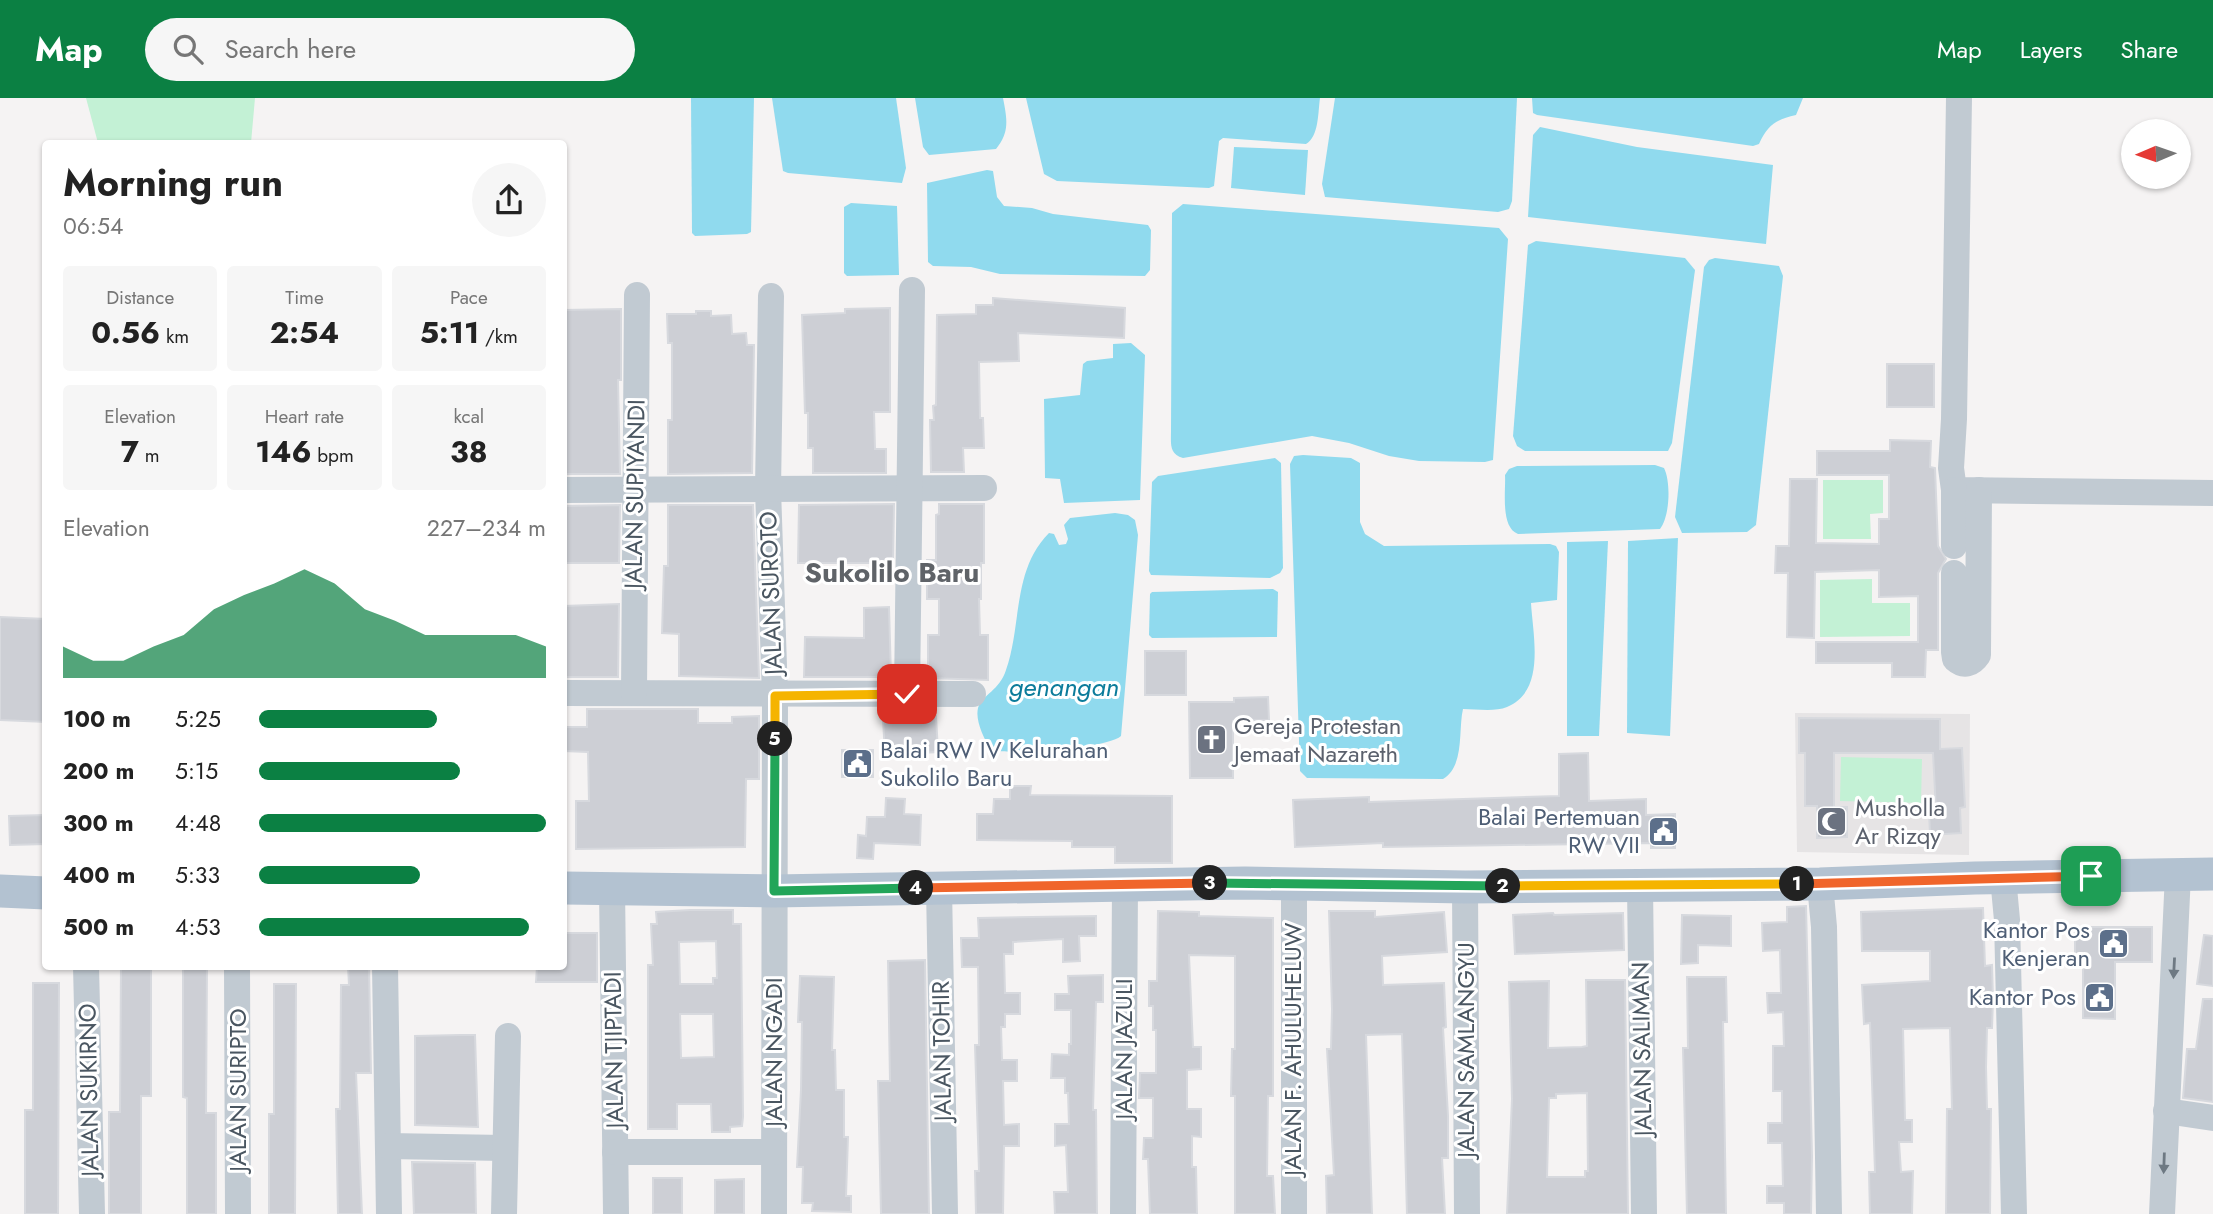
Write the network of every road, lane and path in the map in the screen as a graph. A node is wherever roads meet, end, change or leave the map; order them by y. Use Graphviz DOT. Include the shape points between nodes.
graph roads {
  1 [pos="1959,98"];
  2 [pos="912,290"];
  3 [pos="637,295"];
  4 [pos="771,296"];
  5 [pos="634,488"];
  6 [pos="909,488"];
  7 [pos="984,488"];
  8 [pos="768,489"];
  9 [pos="567,490"];
  10 [pos="1966,490"];
  11 [pos="2213,493"];
  12 [pos="1954,546"];
  13 [pos="1954,573"];
  14 [pos="634,692"];
  15 [pos="567,693"];
  16 [pos="907,694"];
  17 [pos="973,694"];
  18 [pos="775,696"];
  19 [pos="2178,874"];
  20 [pos="2213,874"];
  21 [pos="2003,877"];
  22 [pos="1125,884"];
  23 [pos="1820,884"];
  24 [pos="1294,885"];
  25 [pos="1640,885"];
  26 [pos="611,887"];
  27 [pos="939,887"];
  28 [pos="1465,887"];
  29 [pos="567,888"];
  30 [pos="0,891"];
  31 [pos="774,891"];
  32 [pos="42,892"];
  33 [pos="86,970"];
  34 [pos="237,970"];
  35 [pos="384,970"];
  36 [pos="508,1036"];
  37 [pos="2166,1111"];
  38 [pos="2213,1118"];
  39 [pos="388,1146"];
  40 [pos="504,1148"];
  41 [pos="615,1152"];
  42 [pos="774,1152"];
  43 [pos="92,1214"];
  44 [pos="238,1214"];
  45 [pos="389,1214"];
  46 [pos="504,1214"];
  47 [pos="616,1214"];
  48 [pos="774,1214"];
  49 [pos="945,1214"];
  50 [pos="1123,1214"];
  51 [pos="1294,1214"];
  52 [pos="1467,1214"];
  53 [pos="1644,1214"];
  54 [pos="1829,1214"];
  55 [pos="2014,1214"];
  56 [pos="2162,1214"];
  1 -- 10 [label="street" via="1951,468"];
  2 -- 6 [label="street"];
  3 -- 5 [label="street, JALAN SUPIYANDI"];
  4 -- 8 [label="street, JALAN SUROTO"];
  5 -- 8 [label="street"];
  5 -- 9 [label="street"];
  5 -- 14 [label="street, JALAN SUPIYANDI"];
  6 -- 7 [label="street"];
  6 -- 8 [label="street"];
  6 -- 16 [label="street"];
  8 -- 18 [label="street, JALAN SUROTO"];
  10 -- 11 [label="street"];
  10 -- 12 [label="street"];
  10 -- 13 [label="street" via="1978,655 1964,664 1955,659 1954,652"];
  14 -- 15 [label="street"];
  14 -- 18 [label="street"];
  16 -- 17 [label="street"];
  16 -- 18 [label="street"];
  18 -- 31 [label="street, JALAN SUROTO"];
  19 -- 20 [label="main road"];
  19 -- 21 [label="main road"];
  19 -- 37 [label="street, one-way"];
  21 -- 23 [label="main road"];
  21 -- 55 [label="street"];
  22 -- 24 [label="main road"];
  22 -- 27 [label="main road"];
  22 -- 50 [label="street, JALAN JAZULI"];
  23 -- 25 [label="main road"];
  23 -- 54 [label="street"];
  24 -- 28 [label="main road"];
  24 -- 51 [label="street, JALAN F. AHULUHELUW"];
  25 -- 28 [label="main road"];
  25 -- 53 [label="street, JALAN SALIMAN"];
  26 -- 29 [label="main road"];
  26 -- 31 [label="main road"];
  26 -- 41 [label="street, JALAN TJIPTADI"];
  27 -- 31 [label="main road"];
  27 -- 49 [label="street, JALAN TOHIR"];
  28 -- 52 [label="street, JALAN SAMLANGYU"];
  30 -- 32 [label="main road"];
  31 -- 42 [label="street, JALAN NGADI"];
  33 -- 43 [label="street, JALAN SUKIRNO"];
  34 -- 44 [label="street, JALAN SURIPTO"];
  35 -- 39 [label="street"];
  36 -- 40 [label="street"];
  37 -- 38 [label="street"];
  37 -- 56 [label="street, one-way"];
  39 -- 40 [label="street"];
  39 -- 45 [label="street"];
  40 -- 46 [label="street"];
  41 -- 42 [label="street"];
  41 -- 47 [label="street, JALAN TJIPTADI"];
  42 -- 48 [label="street, JALAN NGADI"];
}
